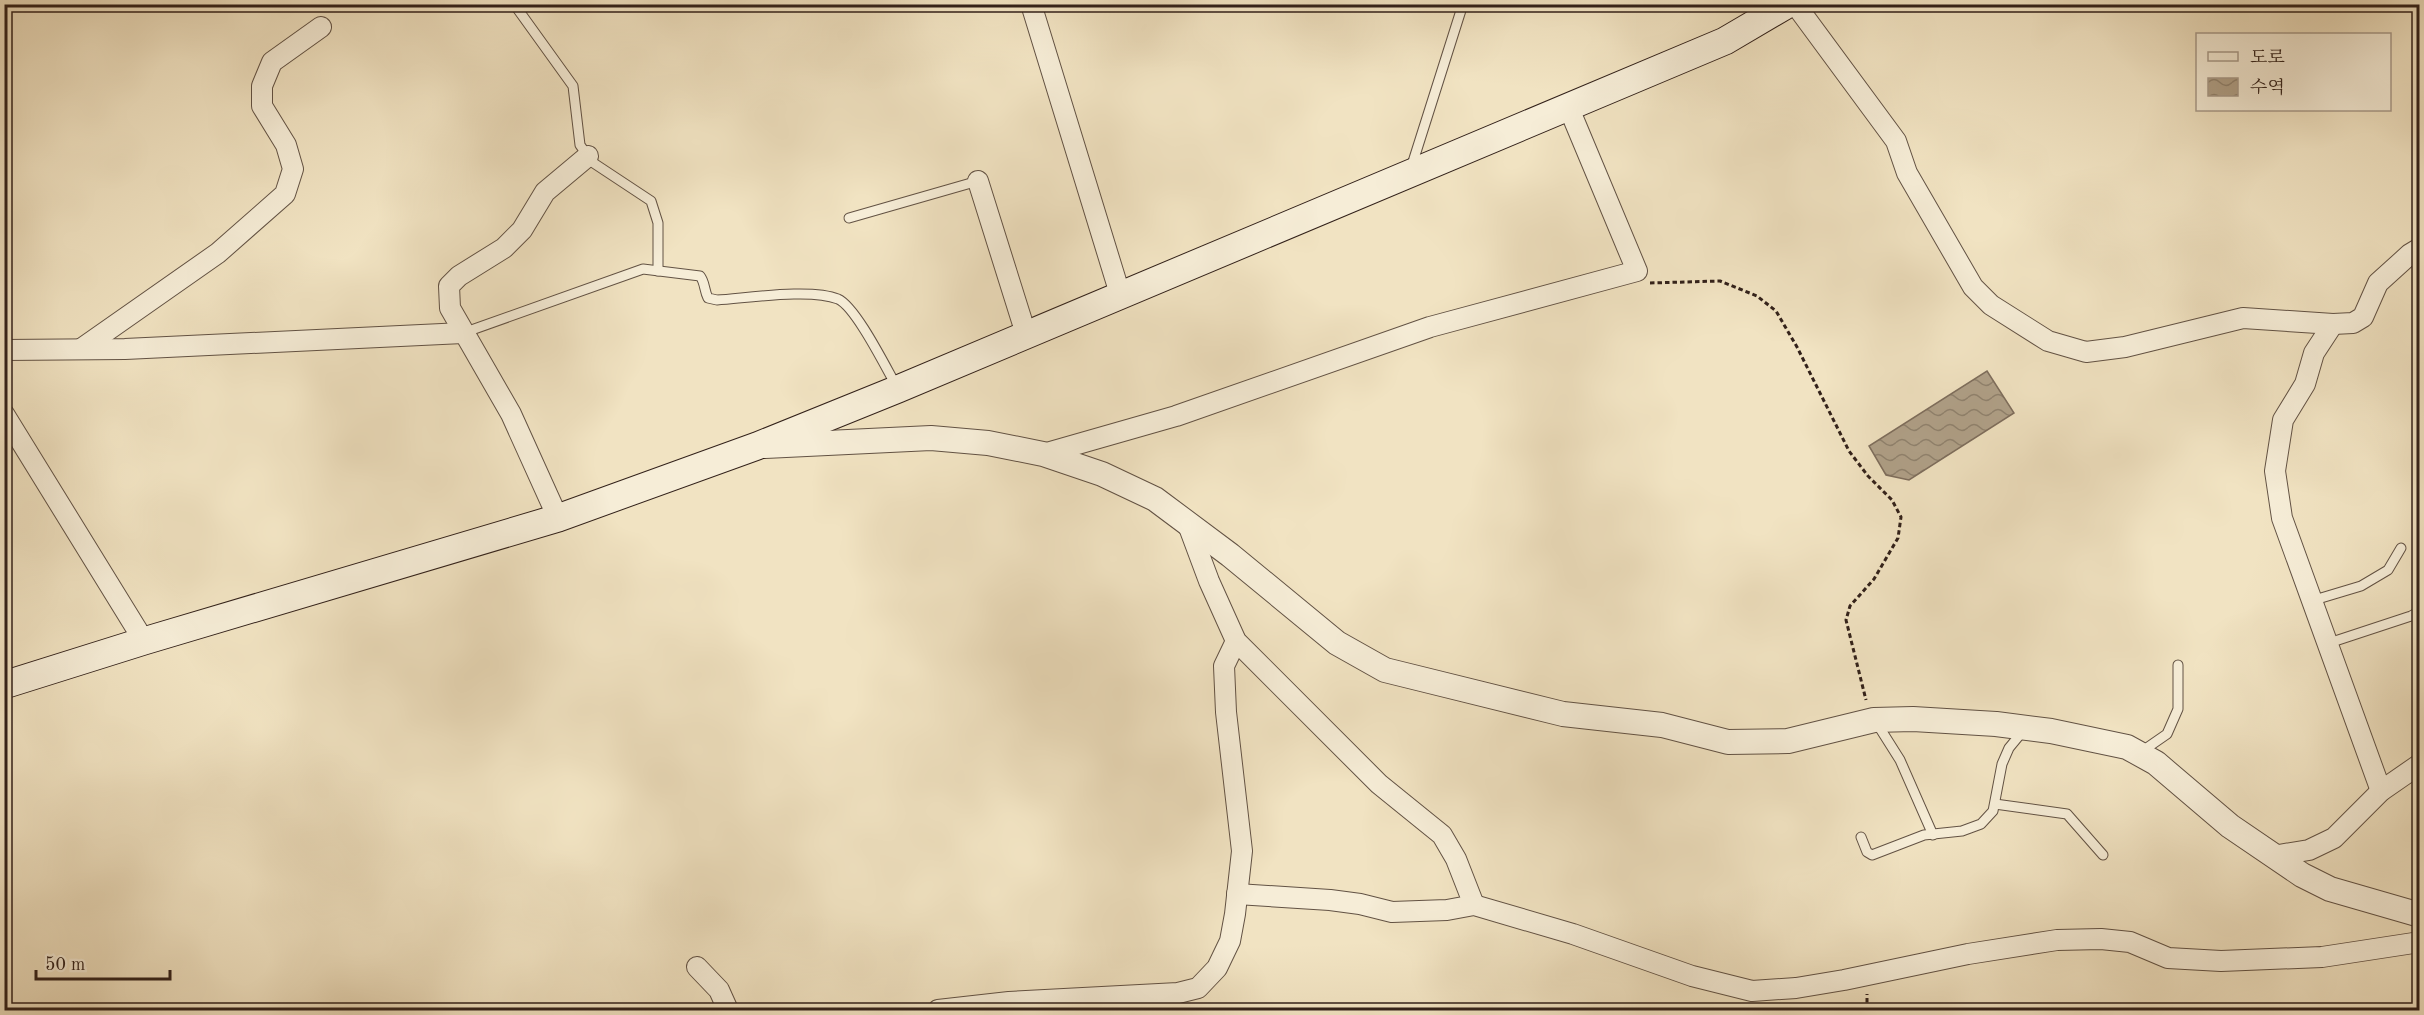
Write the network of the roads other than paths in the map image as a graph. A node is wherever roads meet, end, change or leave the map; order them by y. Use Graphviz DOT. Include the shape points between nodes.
graph roads {
  1 [pos="514,4"];
  2 [pos="1031,4"];
  3 [pos="1462,4"];
  4 [pos="1788,4"];
  5 [pos="1795,4"];
  6 [pos="321,27"];
  7 [pos="1568,106"];
  8 [pos="588,156"];
  9 [pos="1409,175"];
  10 [pos="978,181"];
  11 [pos="849,218"];
  12 [pos="2420,248"];
  13 [pos="658,271"];
  14 [pos="1120,294"];
  15 [pos="2333,324"];
  16 [pos="463,333"];
  17 [pos="1026,334"];
  18 [pos="81,349"];
  19 [pos="4,350"];
  20 [pos="898,389"];
  21 [pos="5,417"];
  22 [pos="757,446"];
  23 [pos="1043,453"];
  24 [pos="558,518"];
  25 [pos="1187,522"];
  26 [pos="2401,548"];
  27 [pos="2311,601"];
  28 [pos="2420,611"];
  29 [pos="144,641"];
  30 [pos="1236,641"];
  31 [pos="2326,644"];
  32 [pos="2178,665"];
  33 [pos="4,685"];
  34 [pos="1874,720"];
  35 [pos="2026,728"];
  36 [pos="2139,753"];
  37 [pos="2420,764"];
  38 [pos="2381,791"];
  39 [pos="1995,804"];
  40 [pos="1933,835"];
  41 [pos="1861,837"];
  42 [pos="2103,855"];
  43 [pos="2273,855"];
  44 [pos="1237,894"];
  45 [pos="1474,905"];
  46 [pos="2420,915"];
  47 [pos="2420,942"];
  48 [pos="697,967"];
  49 [pos="1097,1004"];
  50 [pos="728,1011"];
  51 [pos="938,1011"];
  1 -- 8 [label="lane" via="573,86 580,145"];
  2 -- 14 [label="street"];
  3 -- 9 [label="lane"];
  4 -- 7 [label="main road" via="1725,41"];
  5 -- 15 [label="street" via="1896,141 1907,172 1973,287 1991,305 2048,341 2086,352 2125,347 2243,318"];
  6 -- 18 [label="street" via="272,62 262,87 262,106 286,145 293,169 285,194 218,253"];
  7 -- 9 [label="main road"];
  7 -- 23 [label="street" via="1637,271 1430,327 1176,416"];
  8 -- 13 [label="lane" via="651,201 658,223"];
  8 -- 16 [label="street" via="545,192 522,231 504,248 449,286 450,308"];
  9 -- 14 [label="main road"];
  10 -- 11 [label="lane"];
  10 -- 17 [label="street"];
  12 -- 15 [label="street" via="2378,283 2364,317 2352,323"];
  13 -- 16 [label="lane" via="643,269"];
  13 -- 20 [label="lane" via="700,276 708,298 717,300 812,294 839,299 856,316"];
  14 -- 17 [label="main road"];
  15 -- 27 [label="street" via="2314,353 2305,384 2283,420 2275,471 2282,518"];
  16 -- 18 [label="street"];
  16 -- 24 [label="street" via="511,414"];
  17 -- 20 [label="main road"];
  18 -- 19 [label="street"];
  20 -- 22 [label="main road"];
  21 -- 29 [label="street"];
  22 -- 23 [label="street" via="931,438"];
  22 -- 24 [label="main road"];
  23 -- 25 [label="street" via="1155,499"];
  24 -- 29 [label="main road"];
  25 -- 30 [label="street"];
  25 -- 34 [label="street" via="1337,643 1384,670 1563,714 1662,725 1728,742 1788,741"];
  26 -- 27 [label="lane" via="2388,570 2361,586"];
  27 -- 31 [label="street"];
  28 -- 31 [label="lane"];
  29 -- 33 [label="main road"];
  30 -- 44 [label="street" via="1224,666 1242,851"];
  30 -- 45 [label="street" via="1379,784 1442,835"];
  31 -- 38 [label="street"];
  32 -- 36 [label="lane" via="2178,709 2167,734"];
  34 -- 35 [label="street" via="1913,719"];
  34 -- 40 [label="lane" via="1900,760"];
  35 -- 36 [label="street" via="2127,747"];
  35 -- 39 [label="lane" via="2009,748 2002,764"];
  36 -- 43 [label="street"];
  37 -- 38 [label="street"];
  38 -- 43 [label="street" via="2334,838 2309,850"];
  39 -- 40 [label="lane" via="1981,824"];
  39 -- 42 [label="lane" via="2067,814"];
  40 -- 41 [label="lane" via="1872,855"];
  43 -- 46 [label="street" via="2330,889"];
  44 -- 45 [label="street" via="1330,900 1392,912"];
  44 -- 49 [label="street" via="1230,941 1217,968 1198,988"];
  45 -- 47 [label="street" via="1573,934 1692,976 1752,991 1834,982 2057,940 2130,942 2168,958 2221,961 2322,957"];
  48 -- 50 [label="street" via="718,990"];
  49 -- 51 [label="street" via="1009,1002"];
}
